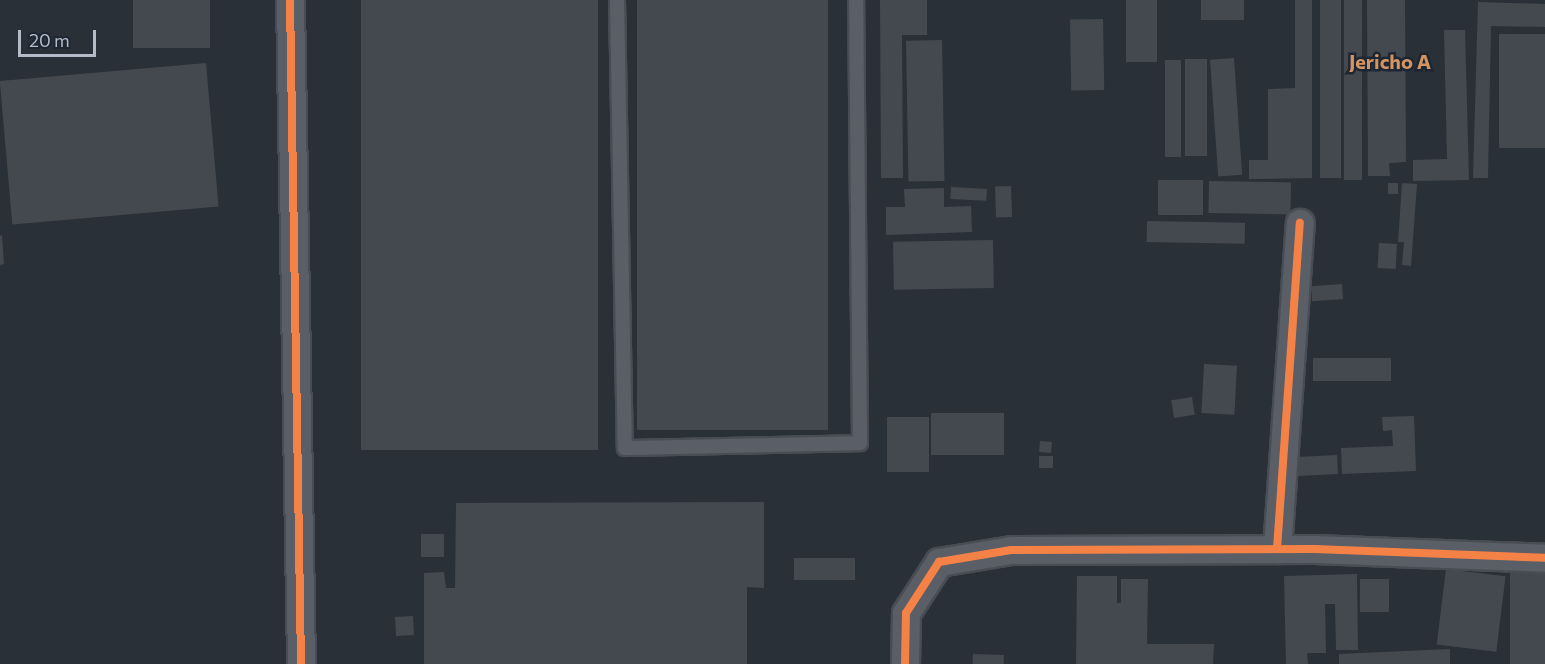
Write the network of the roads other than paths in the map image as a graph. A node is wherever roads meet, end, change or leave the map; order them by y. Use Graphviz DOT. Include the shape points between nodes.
graph roads {
  1 [pos="290,0"];
  2 [pos="617,0"];
  3 [pos="856,0"];
  4 [pos="1300,223"];
  5 [pos="1277,549"];
  6 [pos="1545,558"];
  7 [pos="301,664"];
  8 [pos="905,664"];
  1 -- 7 [label="street"];
  2 -- 3 [label="lane" via="625,448 860,443"];
  4 -- 5 [label="street"];
  5 -- 6 [label="street"];
  5 -- 8 [label="street" via="1011,550 939,562 906,613"];
}
